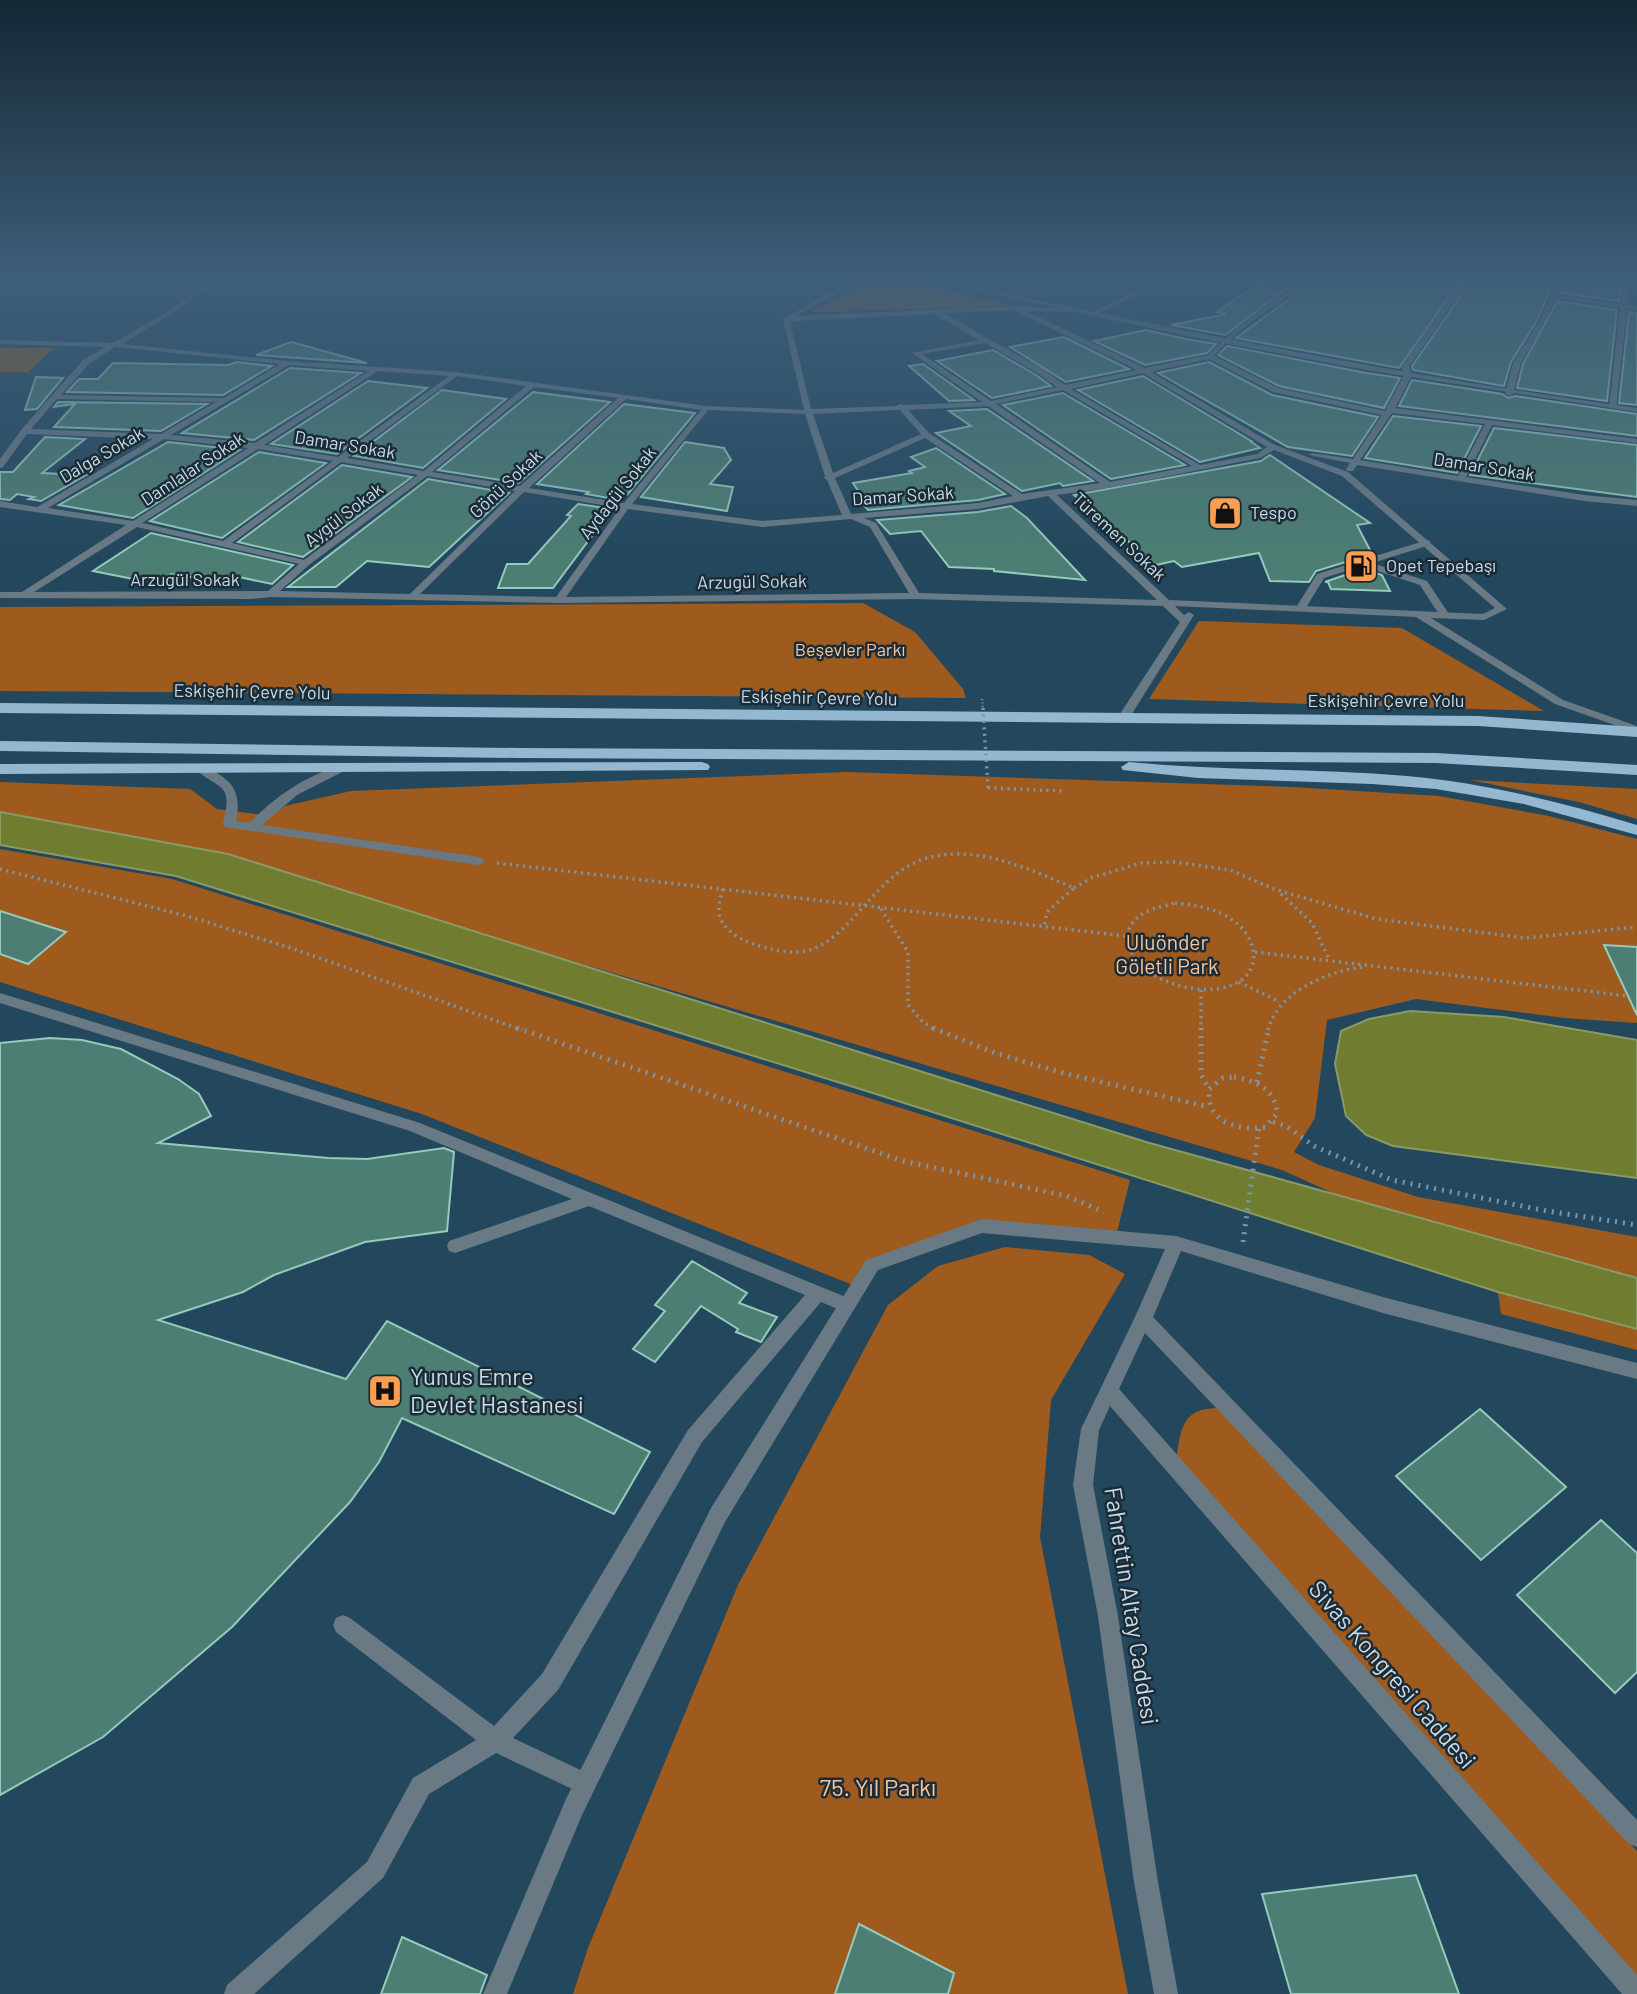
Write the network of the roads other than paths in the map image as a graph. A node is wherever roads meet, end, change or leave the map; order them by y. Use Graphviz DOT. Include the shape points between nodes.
graph roads {
  1 [pos="79,370"];
  2 [pos="277,370"];
  3 [pos="375,370"];
  4 [pos="405,370"];
  5 [pos="797,370"];
  6 [pos="940,370"];
  7 [pos="1038,370"];
  8 [pos="1136,370"];
  9 [pos="1143,370"];
  10 [pos="1236,370"];
  11 [pos="1382,370"];
  12 [pos="1406,370"];
  13 [pos="1515,370"];
  14 [pos="1617,370"];
  15 [pos="456,374"];
  16 [pos="1408,375"];
  17 [pos="534,383"];
  18 [pos="1061,386"];
  19 [pos="1509,394"];
  20 [pos="55,397"];
  21 [pos="624,397"];
  22 [pos="228,400"];
  23 [pos="987,404"];
  24 [pos="900,406"];
  25 [pos="1613,407"];
  26 [pos="706,408"];
  27 [pos="1637,410"];
  28 [pos="806,412"];
  29 [pos="1388,412"];
  30 [pos="1488,425"];
  31 [pos="25,432"];
  32 [pos="926,435"];
  33 [pos="166,437"];
  34 [pos="1637,441"];
  35 [pos="257,446"];
  36 [pos="1273,447"];
  37 [pos="340,460"];
  38 [pos="1354,463"];
  39 [pos="0,465"];
  40 [pos="1197,466"];
  41 [pos="426,473"];
  42 [pos="1345,474"];
  43 [pos="828,478"];
  44 [pos="1461,479"];
  45 [pos="1108,485"];
  46 [pos="522,489"];
  47 [pos="1051,494"];
  48 [pos="1020,497"];
  49 [pos="1637,503"];
  50 [pos="0,504"];
  51 [pos="626,506"];
  52 [pos="40,509"];
  53 [pos="847,515"];
  54 [pos="137,524"];
  55 [pos="226,543"];
  56 [pos="1427,544"];
  57 [pos="306,563"];
  58 [pos="1363,563"];
  59 [pos="24,594"];
  60 [pos="271,594"];
  61 [pos="0,595"];
  62 [pos="413,596"];
  63 [pos="916,596"];
  64 [pos="559,600"];
  65 [pos="1166,603"];
  66 [pos="1195,605"];
  67 [pos="1300,608"];
  68 [pos="1416,612"];
  69 [pos="1444,614"];
  70 [pos="1185,621"];
  71 [pos="0,708"];
  72 [pos="1122,720"];
  73 [pos="1637,731"];
  74 [pos="0,746"];
  75 [pos="828,754"];
  76 [pos="1020,754"];
  77 [pos="0,769"];
  78 [pos="340,769"];
  79 [pos="202,770"];
  80 [pos="1637,770"];
  81 [pos="253,827"];
  82 [pos="1637,830"];
  83 [pos="480,860"];
  84 [pos="0,998"];
  85 [pos="590,1199"];
  86 [pos="1176,1243"];
  87 [pos="455,1246"];
  88 [pos="818,1293"];
  89 [pos="847,1305"];
  90 [pos="1143,1319"];
  91 [pos="1637,1371"];
  92 [pos="1108,1391"];
  93 [pos="343,1625"];
  94 [pos="495,1741"];
  95 [pos="585,1784"];
  96 [pos="1637,1836"];
  97 [pos="1637,1993"];
  98 [pos="236,1994"];
  99 [pos="495,1994"];
  100 [pos="1166,1994"];
  1 -- 20 [label="street"];
  2 -- 22 [label="street, Dalga Sokak"];
  3 -- 35 [label="street, Damlalar Sokak"];
  4 -- 15 [label="street"];
  5 -- 28 [label="street"];
  6 -- 23 [label="street"];
  7 -- 18 [label="street"];
  8 -- 18 [label="street"];
  9 -- 36 [label="street"];
  10 -- 29 [label="street" via="1276,390"];
  11 -- 16 [label="street"];
  12 -- 16 [label="street"];
  13 -- 19 [label="street"];
  14 -- 25 [label="street"];
  15 -- 17 [label="street"];
  15 -- 37 [label="street"];
  16 -- 19 [label="street"];
  16 -- 29 [label="street"];
  17 -- 21 [label="street"];
  17 -- 41 [label="street, Aygül Sokak"];
  18 -- 23 [label="street"];
  18 -- 40 [label="street"];
  19 -- 25 [label="street"];
  20 -- 22 [label="street"];
  20 -- 31 [label="street"];
  21 -- 26 [label="street"];
  21 -- 46 [label="street, Gönü Sokak"];
  22 -- 33 [label="street, Dalga Sokak"];
  23 -- 24 [label="street"];
  23 -- 45 [label="street"];
  24 -- 28 [label="street"];
  24 -- 32 [label="street"];
  25 -- 27 [label="street"];
  26 -- 28 [label="street"];
  26 -- 51 [label="street, Aydagül Sokak"];
  28 -- 43 [label="street"];
  29 -- 30 [label="street"];
  29 -- 38 [label="street"];
  30 -- 34 [label="street"];
  30 -- 44 [label="street"];
  31 -- 33 [label="street, Damar Sokak"];
  31 -- 39 [label="street"];
  32 -- 43 [label="street"];
  32 -- 48 [label="street"];
  33 -- 35 [label="street, Damar Sokak"];
  33 -- 52 [label="street, Dalga Sokak"];
  35 -- 37 [label="street, Damar Sokak"];
  35 -- 54 [label="street, Damlalar Sokak"];
  36 -- 38 [label="street, Damar Sokak"];
  36 -- 40 [label="street, Damar Sokak" via="1260,456"];
  36 -- 42 [label="street"];
  37 -- 41 [label="street, Damar Sokak"];
  37 -- 55 [label="street"];
  38 -- 42 [label="street"];
  38 -- 44 [label="street, Damar Sokak"];
  40 -- 45 [label="street, Damar Sokak"];
  41 -- 46 [label="street, Damar Sokak"];
  41 -- 57 [label="street, Aygül Sokak"];
  42 -- 56 [label="street"];
  43 -- 53 [label="street"];
  44 -- 49 [label="street, Damar Sokak"];
  45 -- 47 [label="street, Damar Sokak"];
  46 -- 51 [label="street, Damar Sokak"];
  46 -- 62 [label="street, Gönü Sokak"];
  47 -- 48 [label="street, Damar Sokak"];
  47 -- 65 [label="street, Türemen Sokak"];
  48 -- 53 [label="street, Damar Sokak" via="940,510"];
  50 -- 52 [label="street"];
  51 -- 53 [label="street, Damar Sokak" via="762,524"];
  51 -- 64 [label="street, Aydagül Sokak"];
  52 -- 54 [label="street"];
  53 -- 63 [label="street" via="873,525"];
  54 -- 55 [label="street"];
  54 -- 59 [label="street, Damlalar Sokak"];
  55 -- 57 [label="street"];
  56 -- 58 [label="street"];
  56 -- 69 [label="street, Arzugül Sokak" via="1502,609 1484,617"];
  57 -- 60 [label="street, Aygül Sokak"];
  58 -- 67 [label="street" via="1320,576"];
  58 -- 69 [label="street" via="1423,583"];
  59 -- 60 [label="street, Arzugül Sokak"];
  59 -- 61 [label="street, Arzugül Sokak"];
  60 -- 62 [label="street, Arzugül Sokak"];
  62 -- 64 [label="street, Arzugül Sokak"];
  63 -- 64 [label="street, Arzugül Sokak"];
  63 -- 65 [label="street, Arzugül Sokak"];
  65 -- 66 [label="street, Arzugül Sokak"];
  65 -- 70 [label="street, Türemen Sokak"];
  66 -- 67 [label="street, Arzugül Sokak"];
  66 -- 70 [label="street"];
  67 -- 68 [label="street, Arzugül Sokak"];
  68 -- 69 [label="street, Arzugül Sokak"];
  68 -- 73 [label="street" via="1559,702"];
  70 -- 72 [label="street"];
  71 -- 72 [label="highway, Eskişehir Çevre Yolu"];
  72 -- 73 [label="highway, Eskişehir Çevre Yolu" via="1478,721"];
  74 -- 75 [label="highway"];
  75 -- 76 [label="highway"];
  75 -- 78 [label="highway" via="736,766"];
  76 -- 80 [label="highway" via="1436,758"];
  76 -- 82 [label="highway" via="1138,768 1408,781 1570,809"];
  77 -- 79 [label="highway"];
  78 -- 79 [label="highway"];
  78 -- 81 [label="street" via="292,791"];
  79 -- 81 [label="street" via="223,779 231,792 234,808 229,824"];
  81 -- 83 [label="street"];
  84 -- 85 [label="street" via="415,1127"];
  85 -- 87 [label="street"];
  85 -- 88 [label="street"];
  86 -- 89 [label="street" via="982,1226 872,1265"];
  86 -- 90 [label="street, Fahrettin Altay Caddesi"];
  86 -- 91 [label="street" via="1383,1305"];
  88 -- 89 [label="street"];
  88 -- 94 [label="street" via="695,1436 550,1682"];
  89 -- 95 [label="street" via="718,1515"];
  90 -- 92 [label="street, Fahrettin Altay Caddesi"];
  90 -- 96 [label="street"];
  92 -- 97 [label="street, Sivas Kongresi Caddesi"];
  92 -- 100 [label="street, Fahrettin Altay Caddesi" via="1090,1429 1083,1485 1108,1616"];
  93 -- 94 [label="street"];
  94 -- 95 [label="street"];
  94 -- 98 [label="street" via="421,1786 375,1870"];
  95 -- 99 [label="street"];
}
